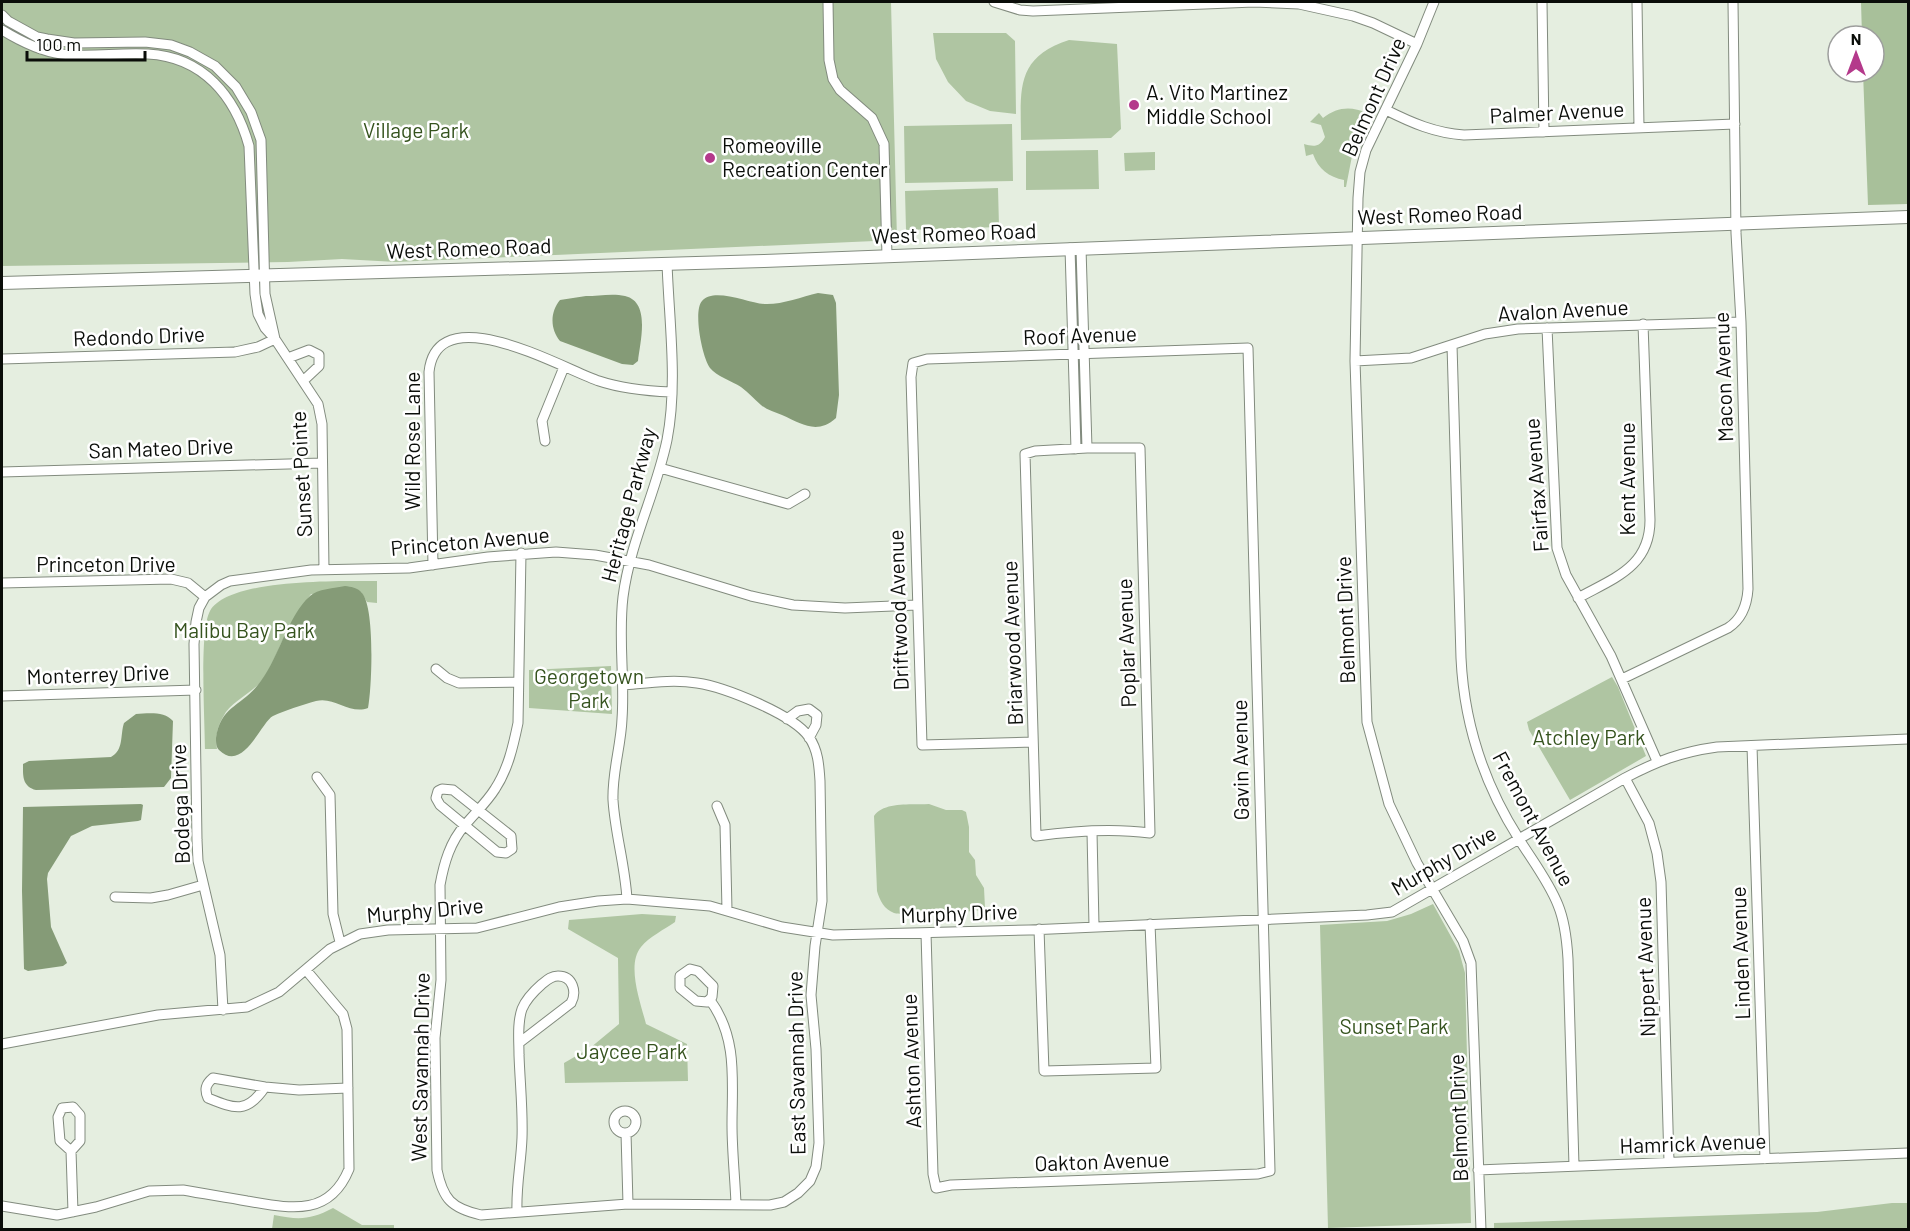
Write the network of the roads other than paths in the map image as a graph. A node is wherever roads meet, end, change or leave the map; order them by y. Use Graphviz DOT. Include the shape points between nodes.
graph roads {
  1 [pos="828,2"];
  2 [pos="994,2"];
  3 [pos="1434,2"];
  4 [pos="1542,2"];
  5 [pos="1637,2"];
  6 [pos="1733,2"];
  7 [pos="2,15"];
  8 [pos="2,30"];
  9 [pos="1417,44"];
  10 [pos="1386,110"];
  11 [pos="1736,124"];
  12 [pos="1640,128"];
  13 [pos="1544,132"];
  14 [pos="1908,217"];
  15 [pos="1737,224"];
  16 [pos="1357,238"];
  17 [pos="1075,248"];
  18 [pos="887,256"];
  19 [pos="667,263"];
  20 [pos="259,275"];
  21 [pos="2,283"];
  22 [pos="1741,322"];
  23 [pos="1643,324"];
  24 [pos="1547,328"];
  25 [pos="275,339"];
  26 [pos="1452,345"];
  27 [pos="1248,348"];
  28 [pos="1084,353"];
  29 [pos="1073,354"];
  30 [pos="288,358"];
  31 [pos="2,359"];
  32 [pos="1355,361"];
  33 [pos="913,363"];
  34 [pos="564,367"];
  35 [pos="303,381"];
  36 [pos="671,392"];
  37 [pos="545,441"];
  38 [pos="1087,448"];
  39 [pos="1076,449"];
  40 [pos="322,463"];
  41 [pos="660,468"];
  42 [pos="2,472"];
  43 [pos="805,494"];
  44 [pos="521,553"];
  45 [pos="630,561"];
  46 [pos="433,565"];
  47 [pos="324,569"];
  48 [pos="2,584"];
  49 [pos="206,597"];
  50 [pos="1578,598"];
  51 [pos="917,606"];
  52 [pos="436,669"];
  53 [pos="1622,679"];
  54 [pos="518,682"];
  55 [pos="623,685"];
  56 [pos="196,690"];
  57 [pos="2,696"];
  58 [pos="787,719"];
  59 [pos="809,738"];
  60 [pos="1908,739"];
  61 [pos="1033,741"];
  62 [pos="1752,746"];
  63 [pos="1657,761"];
  64 [pos="317,777"];
  65 [pos="1625,778"];
  66 [pos="717,806"];
  67 [pos="479,810"];
  68 [pos="464,826"];
  69 [pos="1092,832"];
  70 [pos="1519,838"];
  71 [pos="203,885"];
  72 [pos="1434,889"];
  73 [pos="115,897"];
  74 [pos="627,899"];
  75 [pos="727,910"];
  76 [pos="1263,919"];
  77 [pos="1150,924"];
  78 [pos="1094,926"];
  79 [pos="440,929"];
  80 [pos="1039,929"];
  81 [pos="926,933"];
  82 [pos="818,934"];
  83 [pos="340,942"];
  84 [pos="306,970"];
  85 [pos="710,1000"];
  86 [pos="223,1010"];
  87 [pos="519,1043"];
  88 [pos="2,1044"];
  89 [pos="265,1087"];
  90 [pos="348,1088"];
  91 [pos="626,1133"];
  92 [pos="71,1151"];
  93 [pos="1908,1153"];
  94 [pos="1765,1159"];
  95 [pos="1669,1162"];
  96 [pos="1574,1166"];
  97 [pos="1478,1170"];
  98 [pos="1270,1172"];
  99 [pos="936,1188"];
  100 [pos="628,1204"];
  101 [pos="736,1204"];
  102 [pos="2,1206"];
  103 [pos="73,1212"];
  104 [pos="517,1212"];
  105 [pos="1480,1230"];
  1 -- 18 [label="street" via="833,79 872,118 884,144"];
  2 -- 9 [label="street" via="1033,11 1254,2 1299,4 1363,19"];
  3 -- 9 [label="street, Belmont Drive"];
  4 -- 13 [label="street"];
  5 -- 12 [label="street"];
  6 -- 11 [label="street, Macon Avenue"];
  7 -- 20 [label="street" via="47,39 162,44 190,52 215,66 236,87 261,140"];
  8 -- 20 [label="street" via="22,42 60,54 147,53 175,58 210,78 235,108 249,146"];
  9 -- 10 [label="street, Belmont Drive"];
  10 -- 13 [label="street, Palmer Avenue" via="1442,134"];
  10 -- 16 [label="street, Belmont Drive" via="1360,172"];
  11 -- 12 [label="street, Palmer Avenue"];
  11 -- 15 [label="street, Macon Avenue"];
  12 -- 13 [label="street, Palmer Avenue"];
  14 -- 15 [label="main road, West Romeo Road"];
  15 -- 16 [label="main road, West Romeo Road"];
  15 -- 22 [label="street, Macon Avenue"];
  16 -- 17 [label="main road, West Romeo Road"];
  16 -- 32 [label="street, Belmont Drive"];
  17 -- 18 [label="main road, West Romeo Road"];
  17 -- 28 [label="street"];
  17 -- 29 [label="street"];
  18 -- 19 [label="main road, West Romeo Road"];
  19 -- 20 [label="main road, West Romeo Road"];
  19 -- 36 [label="street, Heritage Parkway"];
  20 -- 21 [label="main road, West Romeo Road"];
  20 -- 25 [label="street, Sunset Pointe" via="258,314"];
  22 -- 23 [label="street, Avalon Avenue"];
  22 -- 53 [label="street, Macon Avenue" via="1746,603 1728,628"];
  23 -- 24 [label="street, Avalon Avenue"];
  23 -- 50 [label="street, Kent Avenue" via="1649,539 1629,569"];
  24 -- 26 [label="street, Avalon Avenue" via="1500,331"];
  24 -- 50 [label="street, Fairfax Avenue" via="1555,534 1560,561"];
  25 -- 30 [label="street, Sunset Pointe"];
  25 -- 31 [label="street, Redondo Drive" via="235,352"];
  26 -- 32 [label="street, Avalon Avenue" via="1411,358"];
  26 -- 70 [label="street, Fremont Avenue" via="1464,692 1475,745 1487,778"];
  27 -- 28 [label="street, Roof Avenue"];
  27 -- 76 [label="street, Gavin Avenue"];
  28 -- 29 [label="street, Roof Avenue"];
  28 -- 38 [label="street"];
  29 -- 33 [label="street, Roof Avenue"];
  29 -- 39 [label="street"];
  30 -- 35 [label="street, Sunset Pointe"];
  30 -- 35 [label="street, Sunset Pointe" via="309,350 319,355 320,366"];
  32 -- 72 [label="street, Belmont Drive" via="1367,722 1389,804"];
  33 -- 51 [label="street, Driftwood Avenue"];
  34 -- 36 [label="street, Wild Rose Lane" via="628,389"];
  34 -- 37 [label="street" via="542,421"];
  34 -- 46 [label="street, Wild Rose Lane" via="519,347 474,337 446,343 434,355 429,372"];
  35 -- 40 [label="street, Sunset Pointe" via="318,404"];
  36 -- 41 [label="street, Heritage Parkway"];
  38 -- 39 [label="street, Briarwood Avenue"];
  38 -- 69 [label="street, Poplar Avenue" via="1140,448 1150,833"];
  39 -- 61 [label="street, Briarwood Avenue" via="1025,454"];
  40 -- 42 [label="street, San Mateo Drive"];
  40 -- 47 [label="street, Sunset Pointe"];
  41 -- 43 [label="street" via="788,504"];
  41 -- 45 [label="street, Heritage Parkway"];
  44 -- 45 [label="street, Princeton Avenue" via="574,553"];
  44 -- 46 [label="street, Princeton Avenue"];
  44 -- 54 [label="street, West Savannah Drive"];
  45 -- 51 [label="street, Princeton Avenue" via="751,596 794,604 845,608"];
  45 -- 55 [label="street, Heritage Parkway" via="621,621"];
  46 -- 47 [label="street, Princeton Avenue"];
  47 -- 49 [label="street, Princeton Avenue" via="230,581"];
  48 -- 49 [label="street, Princeton Drive" via="171,579 188,583"];
  49 -- 56 [label="street, Bodega Drive" via="196,622"];
  50 -- 53 [label="street, Fairfax Avenue"];
  51 -- 61 [label="street, Driftwood Avenue" via="922,745"];
  52 -- 54 [label="street" via="459,683"];
  53 -- 63 [label="street, Fairfax Avenue"];
  54 -- 67 [label="street, West Savannah Drive" via="518,723 512,750 494,791"];
  55 -- 58 [label="street" via="708,685 751,700"];
  55 -- 74 [label="street, Heritage Parkway" via="613,798"];
  56 -- 57 [label="street, Monterrey Drive"];
  56 -- 71 [label="street, Bodega Drive" via="196,840"];
  58 -- 59 [label="street"];
  58 -- 59 [label="street" via="809,709 817,715"];
  59 -- 82 [label="street, East Savannah Drive" via="815,748 819,773 822,901"];
  60 -- 62 [label="street, Murphy Drive"];
  61 -- 69 [label="street, Briarwood Avenue" via="1036,836"];
  62 -- 63 [label="street, Murphy Drive" via="1717,747"];
  62 -- 94 [label="street, Linden Avenue"];
  63 -- 65 [label="street, Murphy Drive"];
  64 -- 83 [label="street" via="330,795 333,914"];
  65 -- 70 [label="street, Murphy Drive"];
  65 -- 95 [label="street, Nippert Avenue" via="1649,823 1661,882"];
  66 -- 75 [label="street" via="724,825"];
  67 -- 68 [label="street, West Savannah Drive"];
  67 -- 68 [label="street" via="453,790 438,791 440,805"];
  67 -- 68 [label="street" via="511,836 512,849 498,852"];
  68 -- 79 [label="street, West Savannah Drive" via="452,843 442,870"];
  69 -- 78 [label="street"];
  70 -- 72 [label="street, Murphy Drive"];
  70 -- 96 [label="street, Fremont Avenue" via="1559,906 1567,944"];
  71 -- 73 [label="street" via="151,898"];
  71 -- 86 [label="street, Bodega Drive" via="219,954"];
  72 -- 76 [label="street, Murphy Drive" via="1392,912"];
  72 -- 97 [label="street, Belmont Drive" via="1471,963"];
  74 -- 75 [label="street, Murphy Drive"];
  74 -- 79 [label="street, Murphy Drive" via="559,907 477,928"];
  75 -- 82 [label="street, Murphy Drive"];
  76 -- 77 [label="street, Murphy Drive"];
  76 -- 98 [label="street, Gavin Avenue"];
  77 -- 78 [label="street, Murphy Drive"];
  77 -- 80 [label="street" via="1156,1068 1044,1071"];
  78 -- 80 [label="street, Murphy Drive"];
  79 -- 83 [label="street, Murphy Drive" via="377,931"];
  79 -- 104 [label="street, West Savannah Drive" via="441,980 435,1038 437,1170 441,1186 448,1199 462,1210 481,1215"];
  80 -- 81 [label="street, Murphy Drive"];
  81 -- 82 [label="street, Murphy Drive"];
  81 -- 99 [label="street, Ashton Avenue"];
  82 -- 101 [label="street, East Savannah Drive" via="811,995 819,1143 816,1167 810,1182 784,1202"];
  83 -- 84 [label="street, Murphy Drive"];
  84 -- 86 [label="street, Murphy Drive" via="264,1001"];
  84 -- 90 [label="street" via="343,1014"];
  85 -- 101 [label="street" via="730,1043"];
  86 -- 88 [label="street, Murphy Drive" via="158,1015"];
  87 -- 87 [label="street" via="522,1010 533,992 553,976 572,983 571,1003"];
  87 -- 104 [label="street" via="522,1139"];
  89 -- 89 [label="street" via="213,1078 205,1092 208,1098 243,1108 256,1101"];
  89 -- 90 [label="street"];
  90 -- 103 [label="street" via="349,1169 344,1182 322,1202 296,1208 165,1189"];
  91 -- 100 [label="street"];
  92 -- 103 [label="street"];
  93 -- 94 [label="street, Hamrick Avenue"];
  94 -- 95 [label="street, Hamrick Avenue"];
  95 -- 96 [label="street, Hamrick Avenue"];
  96 -- 97 [label="street, Hamrick Avenue"];
  97 -- 105 [label="street, Belmont Drive"];
  98 -- 99 [label="street, Oakton Avenue"];
  100 -- 101 [label="street, East Savannah Drive"];
  100 -- 104 [label="street, West Savannah Drive"];
  102 -- 103 [label="street" via="44,1214"];
}
